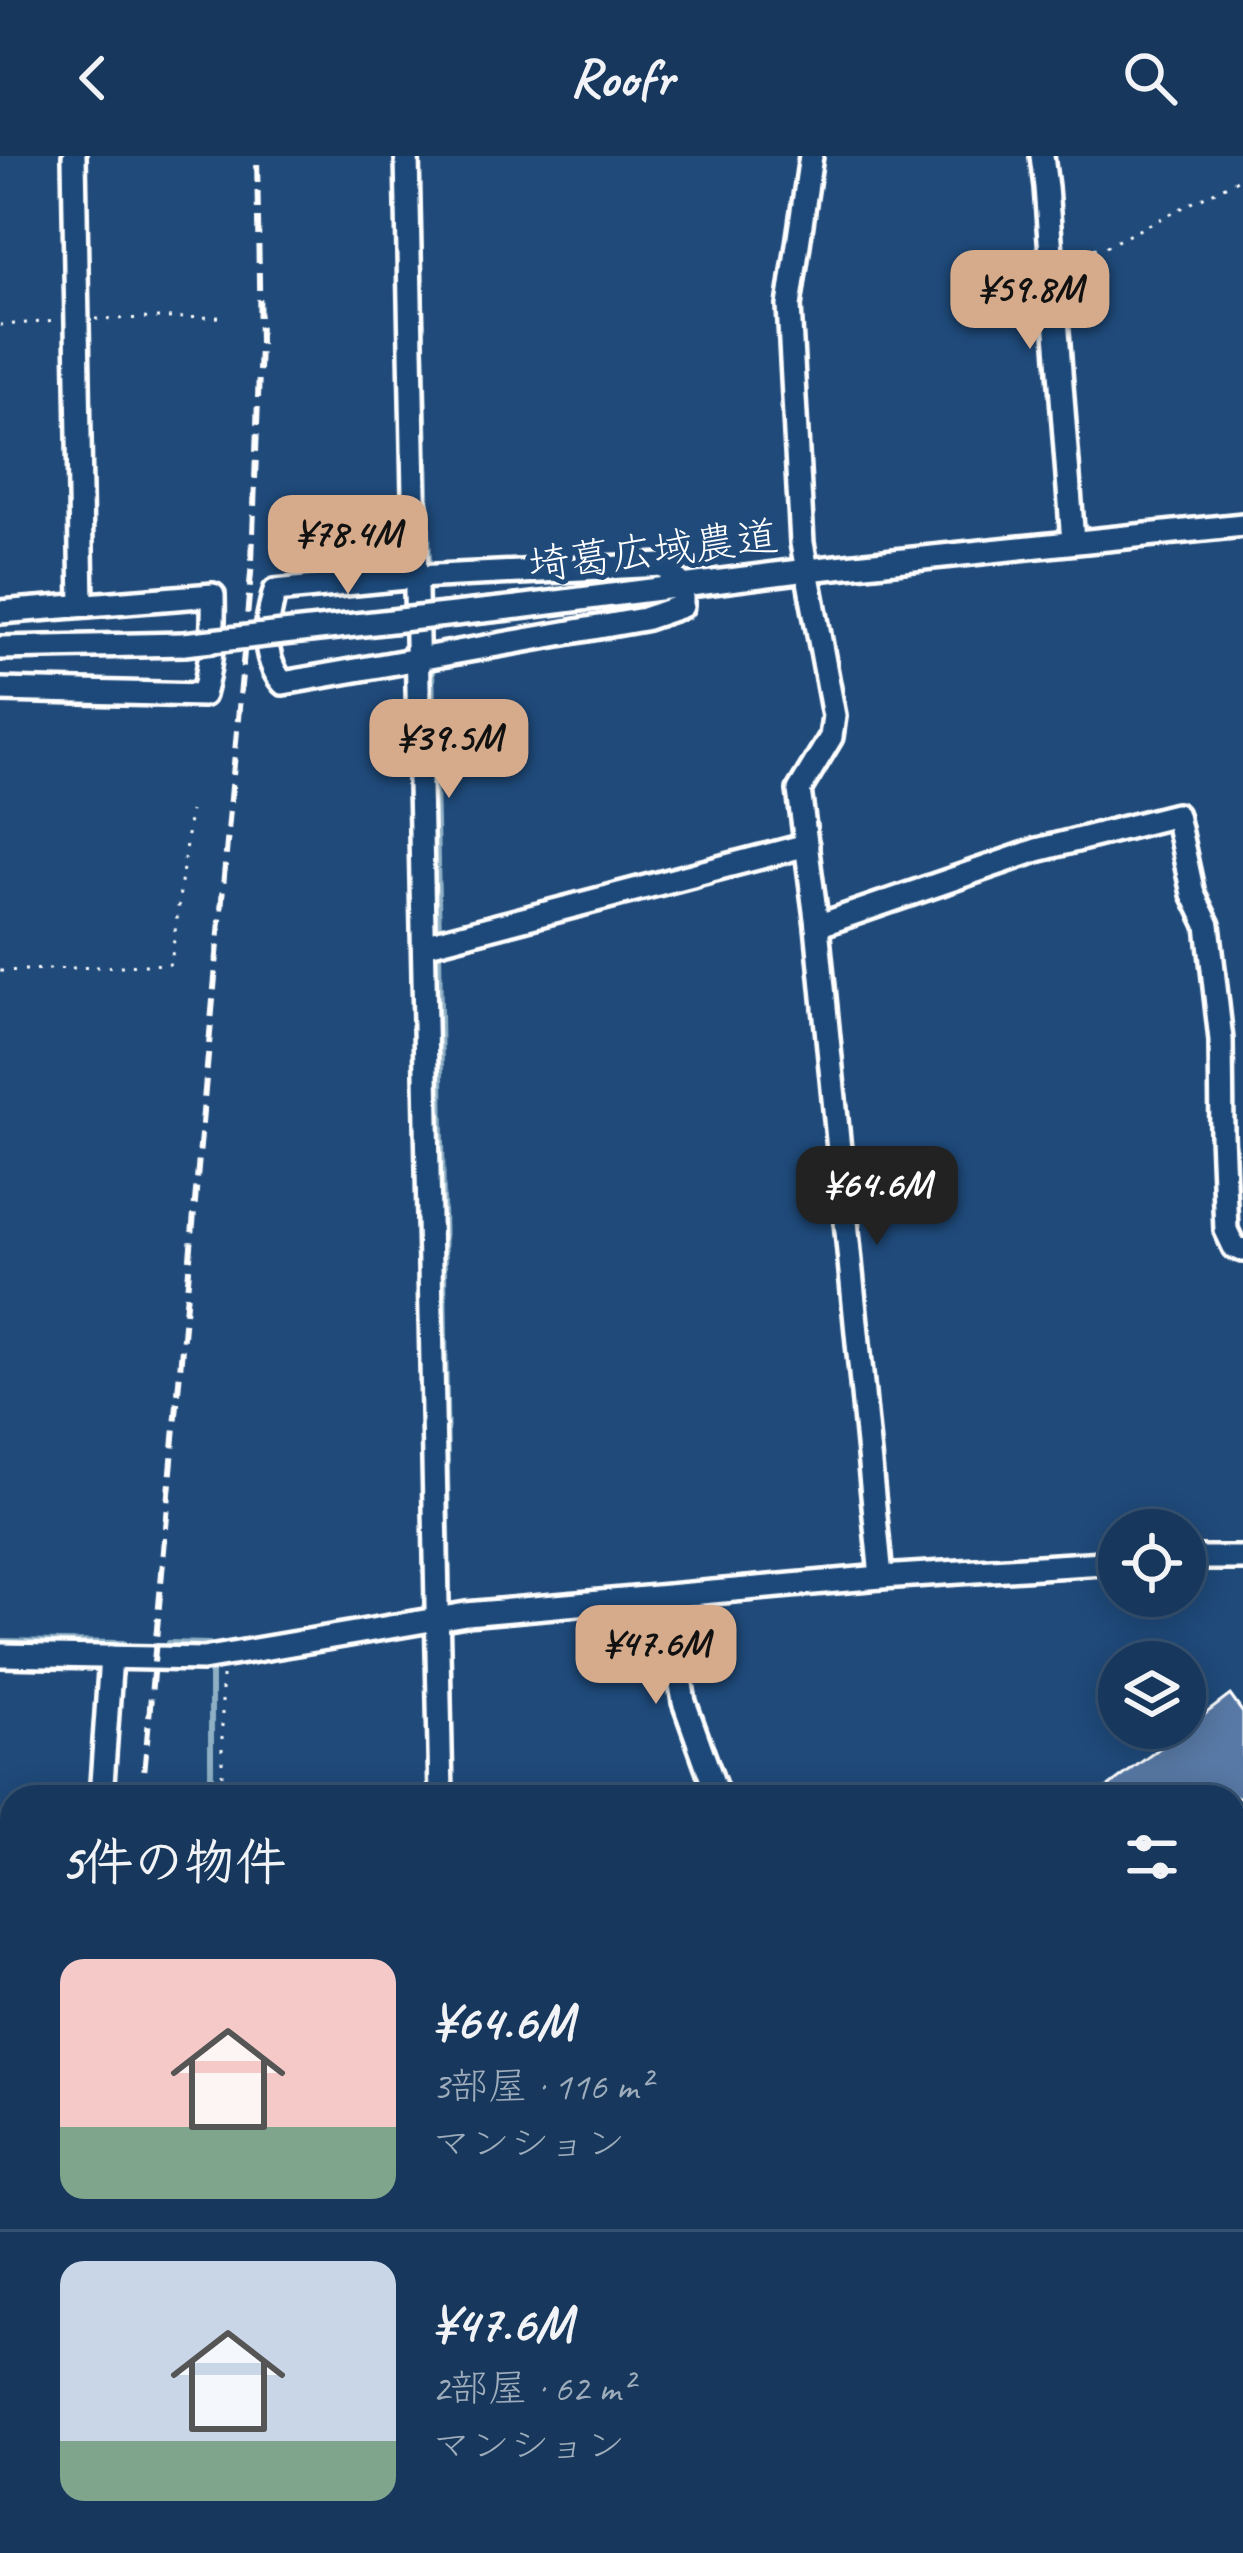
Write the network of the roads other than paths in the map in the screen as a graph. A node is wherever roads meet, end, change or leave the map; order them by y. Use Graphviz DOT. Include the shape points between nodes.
graph roads {
  1 [pos="74,156"];
  2 [pos="407,156"];
  3 [pos="811,156"];
  4 [pos="1042,156"];
  5 [pos="1243,525"];
  6 [pos="1073,542"];
  7 [pos="807,570"];
  8 [pos="416,577"];
  9 [pos="682,585"];
  10 [pos="82,605"];
  11 [pos="0,612"];
  12 [pos="0,648"];
  13 [pos="418,659"];
  14 [pos="0,690"];
  15 [pos="807,845"];
  16 [pos="817,926"];
  17 [pos="424,945"];
  18 [pos="1243,1250"];
  19 [pos="1206,1558"];
  20 [pos="1243,1558"];
  21 [pos="1098,1563"];
  22 [pos="880,1577"];
  23 [pos="666,1597"];
  24 [pos="438,1619"];
  25 [pos="0,1655"];
  26 [pos="111,1657"];
  27 [pos="101,1785"];
  28 [pos="441,1785"];
  29 [pos="714,1785"];
  1 -- 10 [label="street"];
  2 -- 8 [label="street"];
  3 -- 7 [label="street" via="789,307"];
  4 -- 6 [label="street"];
  5 -- 6 [label="street, 埼葛広域農道"];
  6 -- 7 [label="street, 埼葛広域農道"];
  7 -- 9 [label="street, 埼葛広域農道"];
  7 -- 15 [label="street" via="834,716 831,737 800,790"];
  8 -- 9 [label="street" via="663,565"];
  8 -- 13 [label="street"];
  8 -- 13 [label="street" via="274,591 266,621 267,651 283,682"];
  9 -- 12 [label="street, 埼葛広域農道, bridge" via="184,644"];
  9 -- 13 [label="street" via="682,606 644,619"];
  10 -- 11 [label="street"];
  10 -- 14 [label="street" via="213,595 203,695"];
  13 -- 17 [label="street"];
  15 -- 16 [label="street"];
  15 -- 17 [label="street"];
  16 -- 18 [label="street" via="1036,850 1176,815 1208,925 1221,1040 1226,1230"];
  16 -- 22 [label="street"];
  17 -- 24 [label="street"];
  19 -- 20 [label="street"];
  21 -- 22 [label="street"];
  22 -- 23 [label="street"];
  23 -- 24 [label="street"];
  23 -- 29 [label="street" via="684,1702"];
  24 -- 26 [label="street" via="222,1657"];
  24 -- 28 [label="street"];
  25 -- 26 [label="street"];
  26 -- 27 [label="street"];
}
